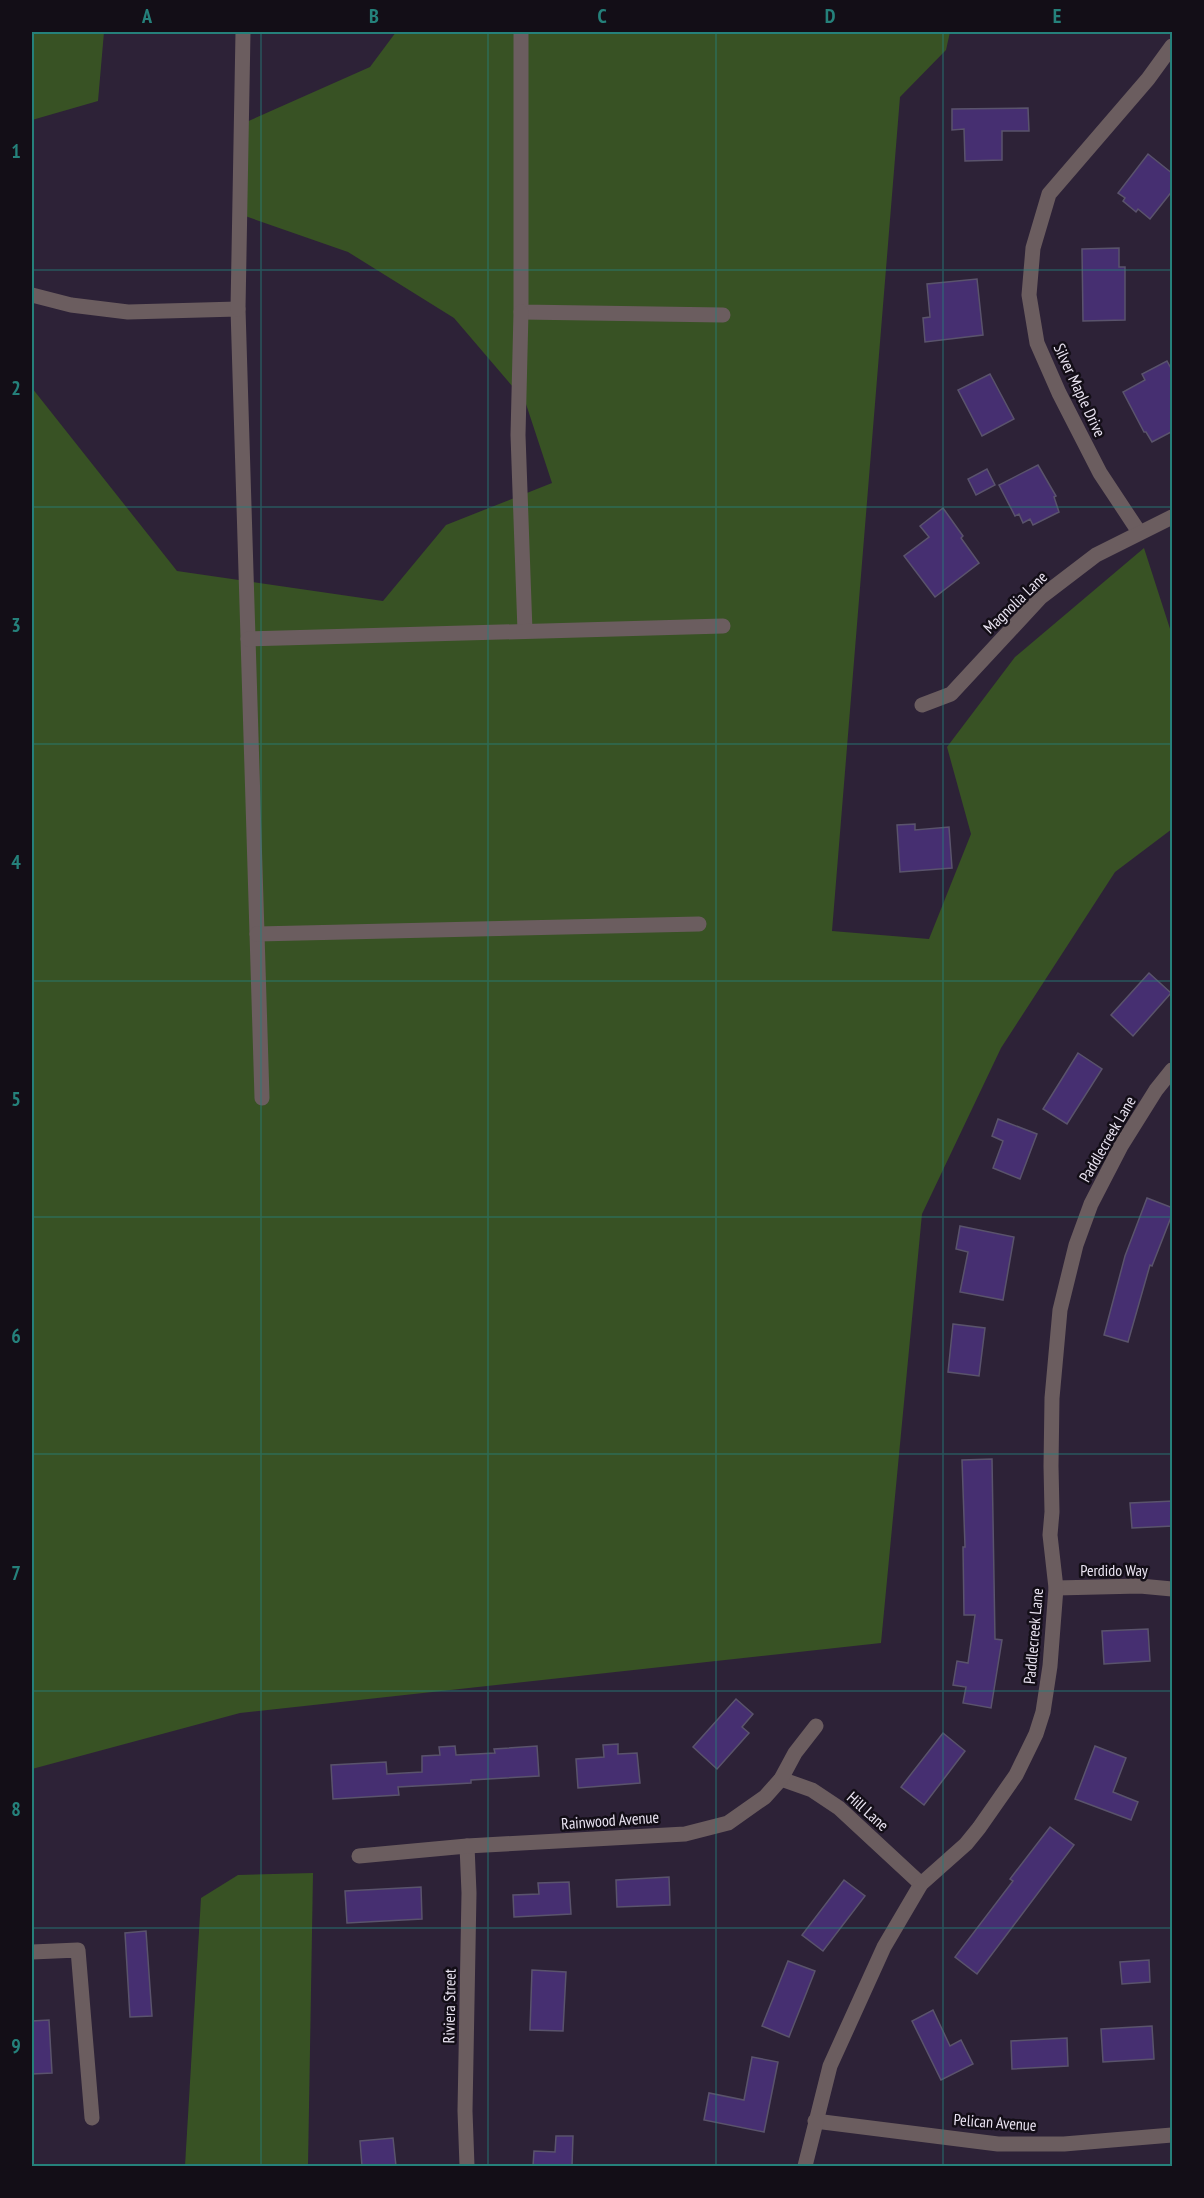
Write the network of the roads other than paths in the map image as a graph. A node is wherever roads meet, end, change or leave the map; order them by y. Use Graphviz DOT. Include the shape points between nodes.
graph roads {
  1 [pos="243,32"];
  2 [pos="521,32"];
  3 [pos="1173,46"];
  4 [pos="32,295"];
  5 [pos="238,309"];
  6 [pos="521,312"];
  7 [pos="723,315"];
  8 [pos="1173,517"];
  9 [pos="1139,532"];
  10 [pos="723,626"];
  11 [pos="525,631"];
  12 [pos="248,639"];
  13 [pos="922,705"];
  14 [pos="699,924"];
  15 [pos="257,934"];
  16 [pos="1173,1070"];
  17 [pos="262,1098"];
  18 [pos="1056,1588"];
  19 [pos="1173,1589"];
  20 [pos="816,1725"];
  21 [pos="781,1779"];
  22 [pos="467,1846"];
  23 [pos="359,1856"];
  24 [pos="921,1884"];
  25 [pos="32,1952"];
  26 [pos="92,2118"];
  27 [pos="815,2121"];
  28 [pos="1173,2135"];
  29 [pos="467,2166"];
  30 [pos="805,2166"];
  1 -- 5 [label="street"];
  2 -- 6 [label="street"];
  3 -- 9 [label="street, Silver Maple Drive" via="1049,194 1033,248 1029,295 1037,343 1059,393 1100,472"];
  4 -- 5 [label="street" via="71,305 128,312"];
  5 -- 12 [label="street"];
  6 -- 7 [label="street"];
  6 -- 11 [label="street" via="518,435"];
  8 -- 9 [label="street, Magnolia Lane"];
  9 -- 13 [label="street, Magnolia Lane" via="1096,555 1041,597 951,694"];
  10 -- 11 [label="street"];
  11 -- 12 [label="street"];
  12 -- 15 [label="street"];
  14 -- 15 [label="street"];
  15 -- 17 [label="street"];
  16 -- 18 [label="street, Paddlecreek Lane" via="1121,1146 1091,1204 1060,1310 1051,1455 1050,1535"];
  18 -- 19 [label="street, Perdido Way"];
  18 -- 24 [label="street, Paddlecreek Lane" via="1050,1666 1036,1734 1016,1775 979,1828"];
  20 -- 21 [label="street, Rainwood Avenue"];
  21 -- 22 [label="street, Rainwood Avenue" via="765,1797 728,1823 685,1834"];
  21 -- 24 [label="street, Hill Lane" via="812,1790 839,1808"];
  22 -- 23 [label="street, Rainwood Avenue"];
  22 -- 29 [label="street, Riviera Street"];
  24 -- 27 [label="street, Paddlecreek Lane" via="884,1947 830,2066"];
  25 -- 26 [label="street" via="78,1950"];
  27 -- 28 [label="street, Pelican Avenue" via="998,2144 1064,2144"];
  27 -- 30 [label="street, Paddlecreek Lane"];
}
